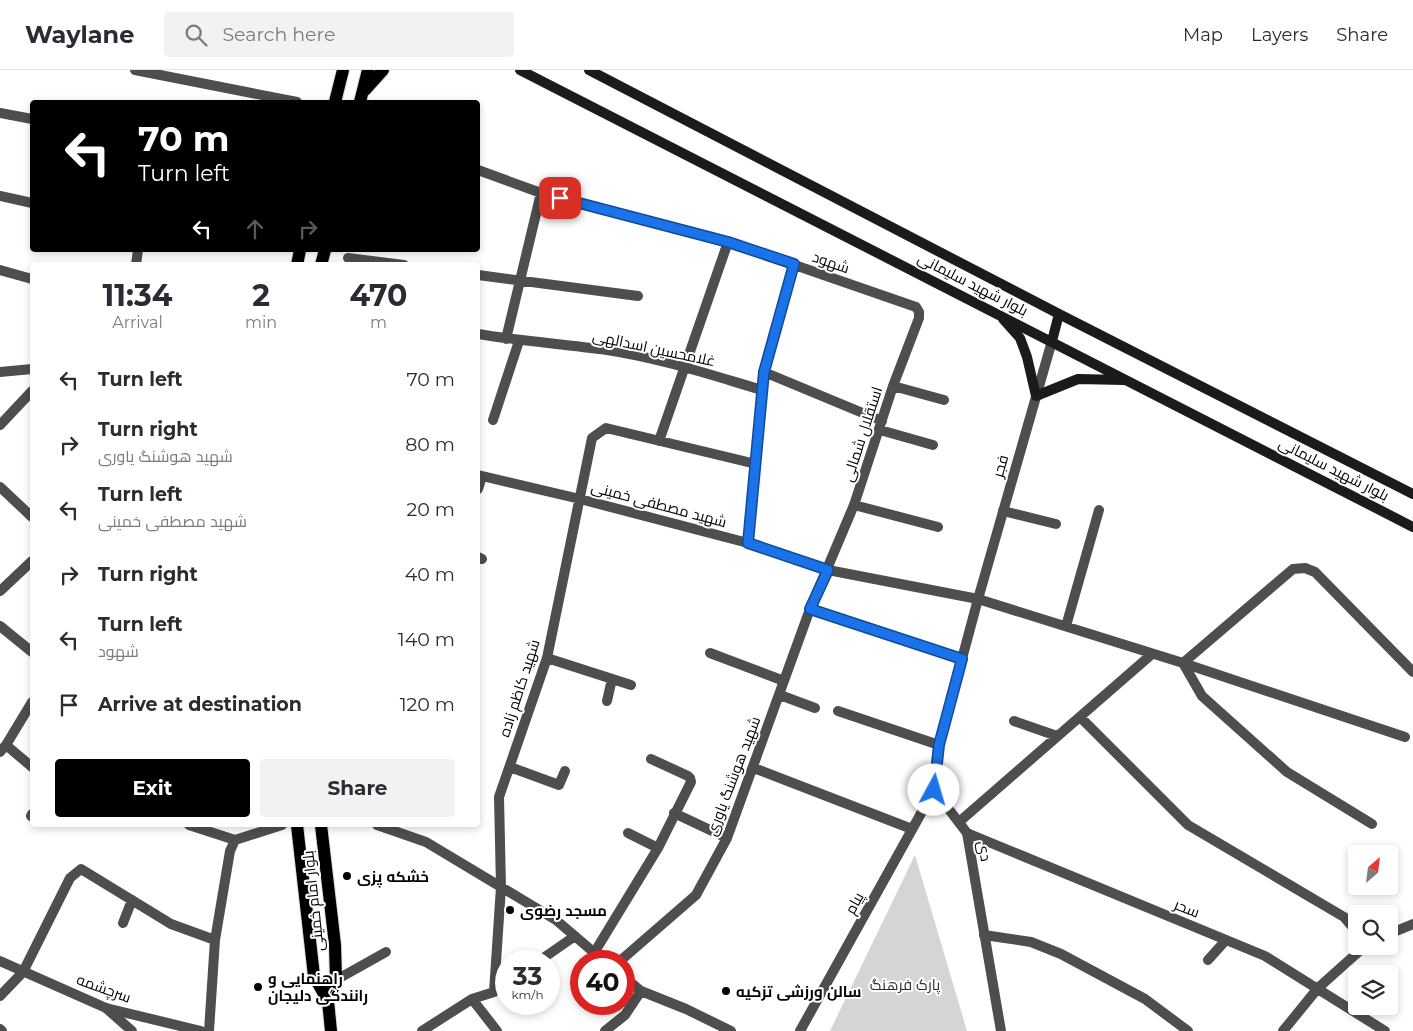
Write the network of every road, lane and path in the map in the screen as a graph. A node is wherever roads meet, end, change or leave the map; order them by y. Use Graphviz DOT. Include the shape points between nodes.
graph roads {
  1 [pos="134,70"];
  2 [pos="344,70"];
  3 [pos="368,70"];
  4 [pos="383,70"];
  5 [pos="520,70"];
  6 [pos="590,70"];
  7 [pos="361,98"];
  8 [pos="287,100"];
  9 [pos="336,100"];
  10 [pos="0,113"];
  11 [pos="30,120"];
  12 [pos="480,171"];
  13 [pos="541,193"];
  14 [pos="0,196"];
  15 [pos="30,203"];
  16 [pos="728,242"];
  17 [pos="348,258"];
  18 [pos="380,262"];
  19 [pos="794,264"];
  20 [pos="0,270"];
  21 [pos="480,275"];
  22 [pos="30,278"];
  23 [pos="520,280"];
  24 [pos="638,296"];
  25 [pos="916,307"];
  26 [pos="997,313"];
  27 [pos="1059,314"];
  28 [pos="480,334"];
  29 [pos="506,339"];
  30 [pos="519,341"];
  31 [pos="1052,341"];
  32 [pos="685,367"];
  33 [pos="30,369"];
  34 [pos="0,372"];
  35 [pos="764,372"];
  36 [pos="1127,380"];
  37 [pos="893,386"];
  38 [pos="762,390"];
  39 [pos="30,393"];
  40 [pos="1036,396"];
  41 [pos="944,400"];
  42 [pos="493,420"];
  43 [pos="0,425"];
  44 [pos="881,425"];
  45 [pos="659,441"];
  46 [pos="933,445"];
  47 [pos="756,464"];
  48 [pos="480,475"];
  49 [pos="0,487"];
  50 [pos="1413,494"];
  51 [pos="580,499"];
  52 [pos="854,505"];
  53 [pos="1099,510"];
  54 [pos="1003,511"];
  55 [pos="30,515"];
  56 [pos="1056,524"];
  57 [pos="938,527"];
  58 [pos="1413,527"];
  59 [pos="748,543"];
  60 [pos="30,563"];
  61 [pos="828,570"];
  62 [pos="0,591"];
  63 [pos="978,599"];
  64 [pos="810,609"];
  65 [pos="0,626"];
  66 [pos="1066,626"];
  67 [pos="30,650"];
  68 [pos="710,653"];
  69 [pos="1152,654"];
  70 [pos="547,658"];
  71 [pos="962,659"];
  72 [pos="1183,663"];
  73 [pos="1413,672"];
  74 [pos="612,679"];
  75 [pos="784,681"];
  76 [pos="631,685"];
  77 [pos="780,695"];
  78 [pos="607,701"];
  79 [pos="30,705"];
  80 [pos="815,708"];
  81 [pos="838,711"];
  82 [pos="1080,716"];
  83 [pos="1014,721"];
  84 [pos="1057,736"];
  85 [pos="1405,737"];
  86 [pos="939,745"];
  87 [pos="3,749"];
  88 [pos="651,759"];
  89 [pos="30,766"];
  90 [pos="510,767"];
  91 [pos="754,768"];
  92 [pos="565,771"];
  93 [pos="934,790"];
  94 [pos="674,813"];
  95 [pos="959,822"];
  96 [pos="1372,824"];
  97 [pos="195,827"];
  98 [pos="276,827"];
  99 [pos="297,827"];
  100 [pos="321,827"];
  101 [pos="383,827"];
  102 [pos="912,829"];
  103 [pos="628,833"];
  104 [pos="967,833"];
  105 [pos="727,838"];
  106 [pos="235,840"];
  107 [pos="658,848"];
  108 [pos="501,887"];
  109 [pos="132,900"];
  110 [pos="1348,922"];
  111 [pos="124,923"];
  112 [pos="1413,924"];
  113 [pos="1398,930"];
  114 [pos="984,935"];
  115 [pos="575,936"];
  116 [pos="215,940"];
  117 [pos="1226,940"];
  118 [pos="555,950"];
  119 [pos="591,950"];
  120 [pos="596,950"];
  121 [pos="633,950"];
  122 [pos="386,952"];
  123 [pos="1354,955"];
  124 [pos="1,960"];
  125 [pos="1208,960"];
  126 [pos="23,972"];
  127 [pos="336,980"];
  128 [pos="635,987"];
  129 [pos="1318,988"];
  130 [pos="640,991"];
  131 [pos="494,992"];
  132 [pos="0,996"];
  133 [pos="472,999"];
  134 [pos="328,1002"];
  135 [pos="106,1008"];
  136 [pos="132,1031"];
  137 [pos="201,1031"];
  138 [pos="210,1031"];
  139 [pos="331,1031"];
  140 [pos="422,1031"];
  141 [pos="497,1031"];
  142 [pos="605,1031"];
  143 [pos="731,1031"];
  144 [pos="800,1031"];
  145 [pos="1001,1031"];
  146 [pos="1188,1031"];
  147 [pos="1283,1031"];
  148 [pos="1385,1031"];
  1 -- 8 [label="street"];
  2 -- 9 [label="main road"];
  3 -- 7 [label="main road"];
  4 -- 7 [label="main road"];
  5 -- 26 [label="main road, بلوار شهید سلیمانی"];
  6 -- 27 [label="main road, بلوار شهید سلیمانی"];
  10 -- 11 [label="street"];
  12 -- 13 [label="street, شهود"];
  13 -- 16 [label="street, شهود"];
  13 -- 23 [label="street"];
  14 -- 15 [label="street"];
  16 -- 19 [label="street, شهود"];
  16 -- 32 [label="street"];
  17 -- 18 [label="street"];
  19 -- 25 [label="street, شهود"];
  19 -- 35 [label="street"];
  20 -- 22 [label="street"];
  21 -- 23 [label="street"];
  23 -- 24 [label="street"];
  23 -- 29 [label="street"];
  25 -- 37 [label="street, استقلال شمالی" via="919,318"];
  26 -- 31 [label="main road, بلوار شهید سلیمانی"];
  26 -- 40 [label="main road" via="1020,338"];
  27 -- 31 [label="main road"];
  27 -- 50 [label="main road, بلوار شهید سلیمانی"];
  28 -- 29 [label="street, غلامحسین اسدالهی"];
  29 -- 30 [label="street, غلامحسین اسدالهی"];
  30 -- 32 [label="street, غلامحسین اسدالهی" via="608,350"];
  30 -- 42 [label="street"];
  31 -- 36 [label="main road, بلوار شهید سلیمانی"];
  31 -- 40 [label="street, فجر"];
  32 -- 38 [label="street, غلامحسین اسدالهی"];
  32 -- 45 [label="street"];
  33 -- 34 [label="street"];
  35 -- 38 [label="street"];
  35 -- 44 [label="street"];
  36 -- 40 [label="main road" via="1078,379"];
  36 -- 58 [label="main road, بلوار شهید سلیمانی"];
  37 -- 41 [label="street"];
  37 -- 44 [label="street, استقلال شمالی"];
  38 -- 47 [label="street"];
  39 -- 43 [label="street"];
  40 -- 54 [label="street, فجر"];
  44 -- 46 [label="street"];
  44 -- 52 [label="street, استقلال شمالی"];
  45 -- 47 [label="street, شهید کاظم زاده"];
  45 -- 51 [label="street, شهید کاظم زاده" via="606,428 592,438"];
  47 -- 59 [label="street"];
  48 -- 51 [label="street, شهید مصطفی خمینی"];
  49 -- 55 [label="street"];
  51 -- 59 [label="street, شهید مصطفی خمینی"];
  51 -- 70 [label="street, شهید کاظم زاده"];
  52 -- 57 [label="street"];
  52 -- 61 [label="street, استقلال شمالی"];
  53 -- 66 [label="street"];
  54 -- 56 [label="street"];
  54 -- 63 [label="street, فجر"];
  59 -- 61 [label="street, شهید مصطفی خمینی"];
  60 -- 62 [label="street"];
  61 -- 63 [label="street, شهید مصطفی خمینی"];
  61 -- 64 [label="street, شهید هوشنگ یاوری"];
  63 -- 66 [label="street, شهید مصطفی خمینی"];
  63 -- 71 [label="street"];
  64 -- 71 [label="street"];
  64 -- 75 [label="street, شهید هوشنگ یاوری"];
  65 -- 67 [label="street"];
  66 -- 69 [label="street, شهید مصطفی خمینی"];
  68 -- 75 [label="street"];
  69 -- 72 [label="street, شهید مصطفی خمینی"];
  69 -- 82 [label="street"];
  70 -- 74 [label="street"];
  70 -- 90 [label="street, شهید کاظم زاده"];
  71 -- 86 [label="street"];
  72 -- 73 [label="street" via="1292,569 1305,568 1315,572"];
  72 -- 85 [label="street, شهید مصطفی خمینی"];
  72 -- 96 [label="street" via="1202,696 1287,772"];
  74 -- 76 [label="street"];
  74 -- 78 [label="street"];
  75 -- 77 [label="street, شهید هوشنگ یاوری"];
  77 -- 80 [label="street"];
  77 -- 91 [label="street, شهید هوشنگ یاوری"];
  79 -- 87 [label="street"];
  81 -- 86 [label="street"];
  82 -- 84 [label="street"];
  82 -- 110 [label="street" via="1188,825"];
  83 -- 84 [label="street"];
  84 -- 95 [label="street"];
  86 -- 93 [label="street"];
  87 -- 89 [label="street"];
  88 -- 94 [label="street" via="690,778 691,782"];
  90 -- 92 [label="street" via="559,785"];
  90 -- 108 [label="street, شهید کاظم زاده" via="499,797"];
  91 -- 102 [label="street"];
  91 -- 105 [label="street, شهید هوشنگ یاوری"];
  93 -- 95 [label="street, دی"];
  93 -- 102 [label="street, پیام"];
  94 -- 105 [label="street"];
  94 -- 107 [label="street"];
  95 -- 104 [label="street, دی"];
  97 -- 106 [label="street"];
  98 -- 106 [label="street"];
  99 -- 134 [label="main road, بلوار امام خمینی" via="314,976"];
  100 -- 127 [label="main road, بلوار امام خمینی"];
  101 -- 108 [label="street" via="426,842"];
  102 -- 144 [label="street, پیام"];
  103 -- 107 [label="street"];
  104 -- 114 [label="street, دی"];
  104 -- 117 [label="street, سحر"];
  105 -- 121 [label="street, شهید هوشنگ یاوری" via="696,895"];
  106 -- 116 [label="street" via="230,851"];
  107 -- 120 [label="street"];
  108 -- 115 [label="street" via="556,920"];
  108 -- 131 [label="street, شهید کاظم زاده"];
  109 -- 111 [label="street"];
  109 -- 116 [label="street" via="171,924"];
  109 -- 126 [label="street" via="81,869 70,878"];
  112 -- 113 [label="street"];
  114 -- 145 [label="street, دی"];
  114 -- 146 [label="street" via="1031,942 1061,954 1145,999"];
  115 -- 118 [label="street"];
  115 -- 119 [label="street"];
  116 -- 138 [label="street"];
  117 -- 125 [label="street"];
  117 -- 129 [label="street, سحر" via="1265,956"];
  122 -- 127 [label="street"];
  123 -- 129 [label="street"];
  124 -- 126 [label="street, سرچشمه"];
  126 -- 132 [label="street"];
  126 -- 135 [label="street, سرچشمه"];
  127 -- 134 [label="main road, بلوار امام خمینی"];
  128 -- 130 [label="street"];
  129 -- 147 [label="street"];
  129 -- 148 [label="street, سحر"];
  130 -- 142 [label="street" via="625,1015"];
  130 -- 143 [label="street"];
  131 -- 133 [label="street"];
  133 -- 140 [label="street"];
  133 -- 141 [label="street"];
  134 -- 139 [label="main road"];
  135 -- 136 [label="street"];
  135 -- 137 [label="street, سرچشمه"];
}
